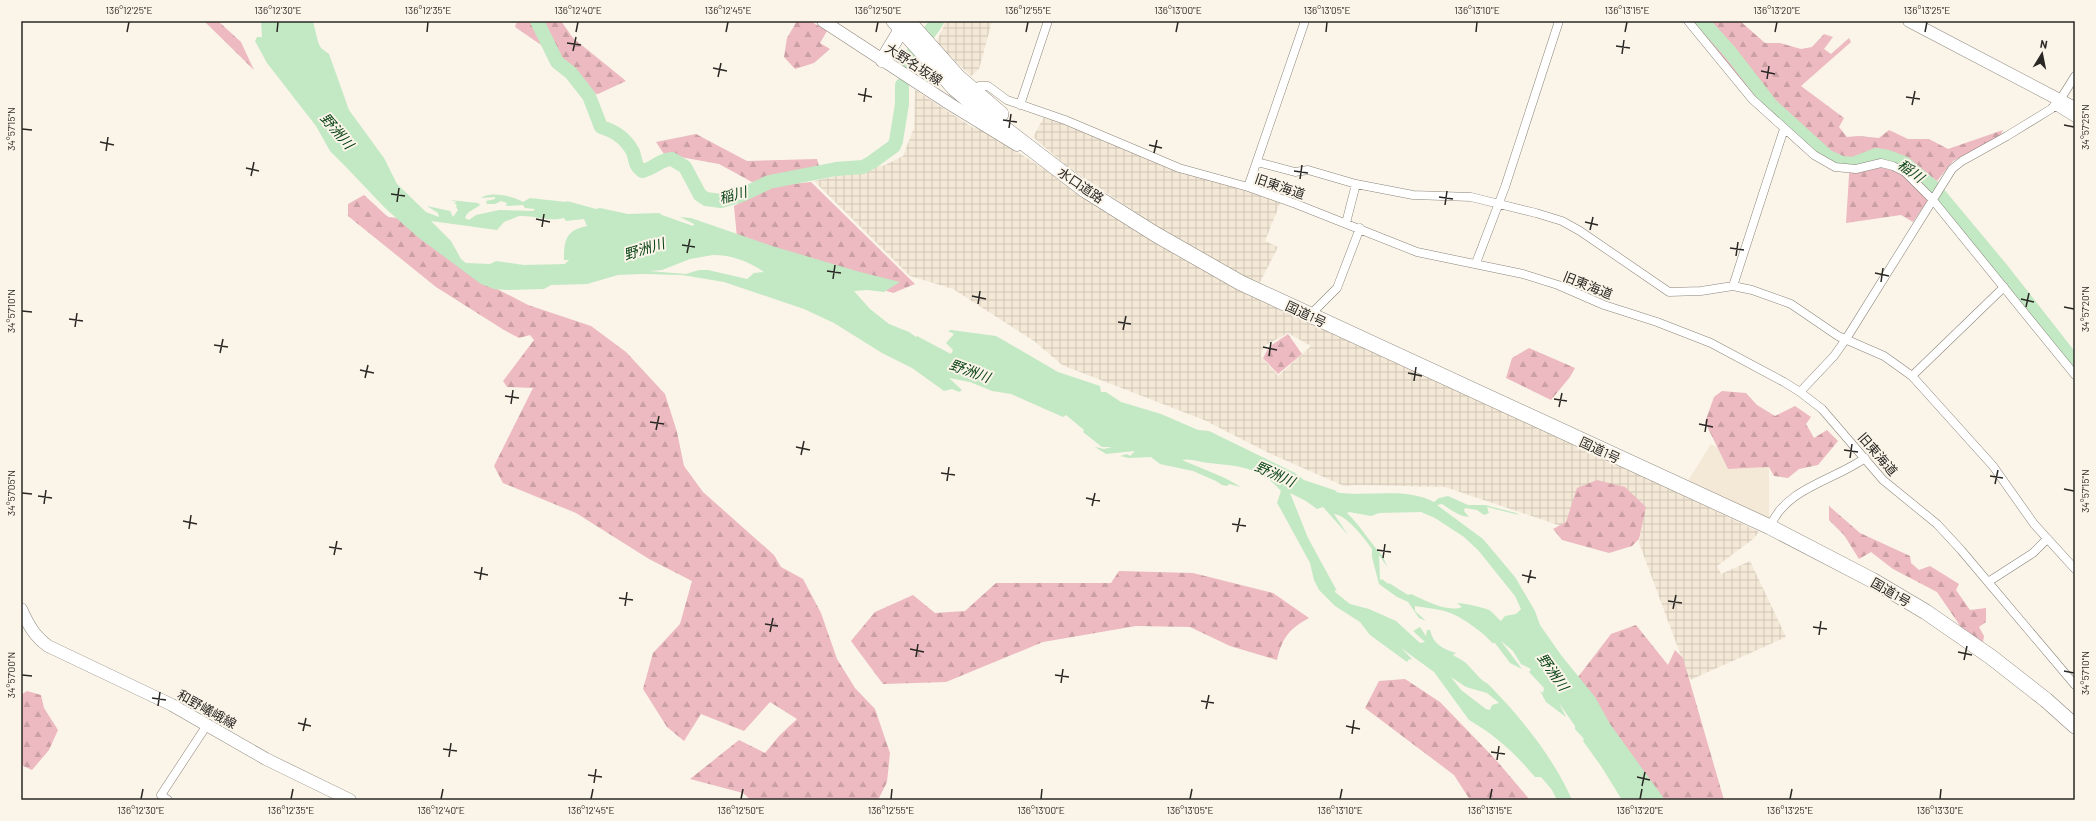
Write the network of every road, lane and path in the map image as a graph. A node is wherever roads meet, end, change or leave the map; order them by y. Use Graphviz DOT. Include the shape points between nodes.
graph roads {
  1 [pos="823,21"];
  2 [pos="1048,21"];
  3 [pos="1304,21"];
  4 [pos="1560,21"];
  5 [pos="1688,21"];
  6 [pos="1909,21"];
  7 [pos="901,24"];
  8 [pos="882,60"];
  9 [pos="2075,76"];
  10 [pos="2057,102"];
  11 [pos="982,103"];
  12 [pos="950,104"];
  13 [pos="1020,105"];
  14 [pos="2075,108"];
  15 [pos="2075,118"];
  16 [pos="1784,128"];
  17 [pos="1046,161"];
  18 [pos="1256,162"];
  19 [pos="1356,184"];
  20 [pos="1248,187"];
  21 [pos="1933,198"];
  22 [pos="1108,204"];
  23 [pos="1499,204"];
  24 [pos="1346,223"];
  25 [pos="1360,228"];
  26 [pos="1476,263"];
  27 [pos="1733,286"];
  28 [pos="2004,287"];
  29 [pos="1310,316"];
  30 [pos="1846,339"];
  31 [pos="2075,375"];
  32 [pos="1912,376"];
  33 [pos="1800,392"];
  34 [pos="1865,458"];
  35 [pos="1770,527"];
  36 [pos="2047,539"];
  37 [pos="2075,568"];
  38 [pos="1988,582"];
  39 [pos="21,609"];
  40 [pos="2075,685"];
  41 [pos="207,725"];
  42 [pos="2075,726"];
  43 [pos="168,800"];
  44 [pos="349,800"];
  1 -- 8 [label="main road, 大野名坂線"];
  2 -- 13 [label="street"];
  3 -- 18 [label="street"];
  4 -- 23 [label="street"];
  5 -- 16 [label="street" via="1752,99"];
  6 -- 10 [label="main road"];
  7 -- 8 [label="highway"];
  7 -- 11 [label="highway, 水口道路"];
  8 -- 12 [label="main road, 大野名坂線"];
  9 -- 10 [label="street"];
  10 -- 14 [label="main road"];
  10 -- 15 [label="street"];
  10 -- 21 [label="street" via="2007,136 1962,161 1952,169"];
  11 -- 12 [label="main road"];
  11 -- 12 [label="street"];
  11 -- 13 [label="street, 旧東海道" via="988,86 1007,100"];
  11 -- 17 [label="highway, 水口道路"];
  11 -- 22 [label="highway, 水口道路"];
  12 -- 17 [label="main road, 大野名坂線"];
  13 -- 20 [label="street, 旧東海道" via="1065,120 1179,168"];
  16 -- 21 [label="street" via="1814,155 1835,167 1856,169 1881,163 1893,166 1905,172"];
  16 -- 27 [label="street"];
  17 -- 22 [label="highway, 水口道路"];
  18 -- 19 [label="street" via="1295,172 1308,170"];
  18 -- 20 [label="street"];
  19 -- 23 [label="street" via="1413,195 1471,198"];
  19 -- 24 [label="street"];
  20 -- 24 [label="street, 旧東海道"];
  21 -- 28 [label="street"];
  21 -- 30 [label="street"];
  22 -- 29 [label="highway, 国道1号" via="1205,264"];
  23 -- 26 [label="street"];
  23 -- 27 [label="street" via="1562,220 1669,292"];
  24 -- 25 [label="street, 旧東海道"];
  25 -- 26 [label="street, 旧東海道" via="1417,252"];
  25 -- 29 [label="street" via="1337,288"];
  26 -- 33 [label="street, 旧東海道" via="1558,285 1604,305 1711,343"];
  27 -- 30 [label="street" via="1791,304"];
  28 -- 31 [label="street"];
  28 -- 32 [label="street"];
  29 -- 35 [label="highway, 国道1号"];
  30 -- 32 [label="street" via="1884,356"];
  30 -- 33 [label="street" via="1834,356"];
  32 -- 36 [label="street" via="1993,466"];
  33 -- 34 [label="street, 旧東海道" via="1822,410"];
  34 -- 35 [label="street" via="1830,476 1780,509"];
  34 -- 38 [label="street, 旧東海道" via="1883,480 1937,524"];
  35 -- 42 [label="highway, 国道1号" via="1872,580 1931,615 1992,658"];
  36 -- 37 [label="street"];
  36 -- 38 [label="street" via="2033,553"];
  38 -- 40 [label="street, 旧東海道"];
  39 -- 41 [label="main road, 和野嶬峨線" via="38,639 48,646 172,705"];
  41 -- 43 [label="street" via="161,795"];
  41 -- 44 [label="main road, 和野嶬峨線" via="266,759"];
}
